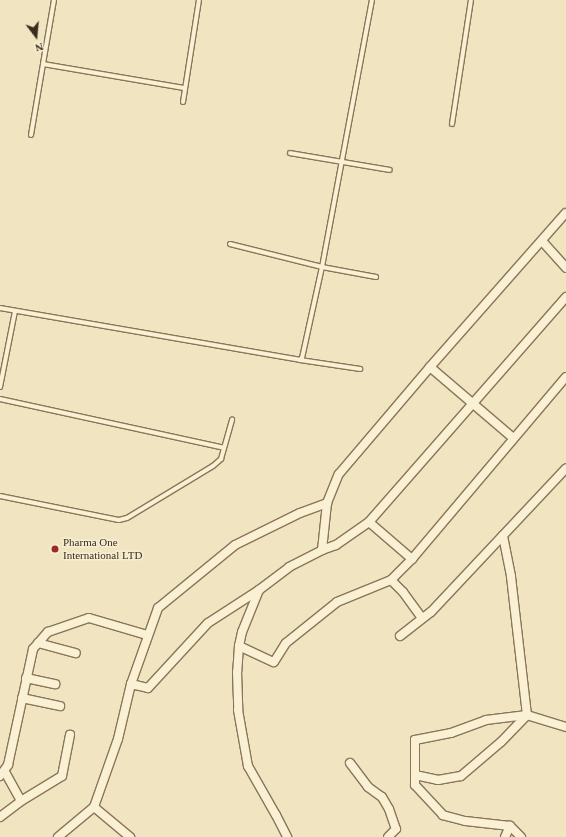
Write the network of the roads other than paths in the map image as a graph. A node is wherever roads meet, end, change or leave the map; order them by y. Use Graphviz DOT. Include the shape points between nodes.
graph roads {
  1 [pos="54,0"];
  2 [pos="199,0"];
  3 [pos="372,0"];
  4 [pos="471,0"];
  5 [pos="43,64"];
  6 [pos="184,88"];
  7 [pos="183,102"];
  8 [pos="452,124"];
  9 [pos="31,135"];
  10 [pos="290,153"];
  11 [pos="342,162"];
  12 [pos="390,170"];
  13 [pos="565,214"];
  14 [pos="542,241"];
  15 [pos="230,244"];
  16 [pos="322,267"];
  17 [pos="566,268"];
  18 [pos="376,277"];
  19 [pos="566,297"];
  20 [pos="0,308"];
  21 [pos="15,311"];
  22 [pos="300,360"];
  23 [pos="430,366"];
  24 [pos="360,369"];
  25 [pos="566,377"];
  26 [pos="0,387"];
  27 [pos="0,399"];
  28 [pos="474,404"];
  29 [pos="232,420"];
  30 [pos="513,438"];
  31 [pos="224,448"];
  32 [pos="566,468"];
  33 [pos="0,496"];
  34 [pos="327,503"];
  35 [pos="369,522"];
  36 [pos="503,536"];
  37 [pos="322,550"];
  38 [pos="412,559"];
  39 [pos="391,580"];
  40 [pos="259,590"];
  41 [pos="422,618"];
  42 [pos="147,635"];
  43 [pos="400,636"];
  44 [pos="38,643"];
  45 [pos="239,646"];
  46 [pos="76,654"];
  47 [pos="26,678"];
  48 [pos="55,684"];
  49 [pos="131,684"];
  50 [pos="22,698"];
  51 [pos="60,706"];
  52 [pos="527,715"];
  53 [pos="566,727"];
  54 [pos="70,735"];
  55 [pos="350,763"];
  56 [pos="2,774"];
  57 [pos="415,775"];
  58 [pos="21,801"];
  59 [pos="94,807"];
  60 [pos="0,817"];
  61 [pos="510,826"];
  62 [pos="58,837"];
  63 [pos="130,837"];
  64 [pos="287,837"];
  65 [pos="388,837"];
  66 [pos="505,837"];
  67 [pos="521,837"];
  1 -- 5 [label="lane"];
  2 -- 6 [label="lane"];
  3 -- 11 [label="lane"];
  4 -- 8 [label="lane"];
  5 -- 6 [label="lane"];
  5 -- 9 [label="lane"];
  6 -- 7 [label="lane"];
  10 -- 11 [label="lane"];
  11 -- 12 [label="lane"];
  11 -- 16 [label="lane"];
  13 -- 14 [label="street"];
  14 -- 17 [label="street"];
  14 -- 23 [label="street"];
  15 -- 16 [label="lane"];
  16 -- 18 [label="lane"];
  16 -- 22 [label="lane"];
  19 -- 28 [label="street"];
  20 -- 21 [label="lane"];
  21 -- 22 [label="lane"];
  21 -- 26 [label="lane"];
  22 -- 24 [label="lane"];
  23 -- 28 [label="street"];
  23 -- 34 [label="street" via="339,474"];
  25 -- 30 [label="street"];
  27 -- 31 [label="lane"];
  28 -- 30 [label="street"];
  28 -- 35 [label="street"];
  29 -- 31 [label="lane"];
  30 -- 38 [label="street"];
  31 -- 33 [label="lane" via="221,459 214,466 133,516 119,520"];
  32 -- 36 [label="street"];
  34 -- 37 [label="street"];
  34 -- 42 [label="street" via="300,513 235,545 158,608"];
  35 -- 37 [label="street" via="336,545"];
  35 -- 38 [label="street"];
  36 -- 41 [label="street" via="431,612"];
  36 -- 52 [label="street" via="511,576"];
  37 -- 40 [label="street" via="289,567"];
  38 -- 39 [label="street"];
  39 -- 41 [label="street"];
  39 -- 45 [label="street" via="337,602 286,643 274,662"];
  40 -- 45 [label="street"];
  40 -- 49 [label="street" via="208,623 148,688"];
  41 -- 43 [label="street"];
  42 -- 44 [label="street" via="89,618 48,632"];
  42 -- 49 [label="street"];
  44 -- 46 [label="street"];
  44 -- 47 [label="street"];
  45 -- 64 [label="street" via="238,710 248,766"];
  47 -- 48 [label="street"];
  47 -- 50 [label="street"];
  49 -- 59 [label="street" via="118,739"];
  50 -- 51 [label="street"];
  50 -- 56 [label="street" via="8,765"];
  52 -- 53 [label="street"];
  52 -- 57 [label="street" via="502,742 461,776 438,780"];
  52 -- 57 [label="street" via="486,720 451,733 415,740"];
  54 -- 58 [label="street" via="62,776"];
  55 -- 65 [label="street" via="368,787 382,797 389,809 396,829"];
  56 -- 58 [label="street"];
  57 -- 61 [label="street" via="415,784 443,815 465,821"];
  58 -- 60 [label="street"];
  59 -- 62 [label="street"];
  59 -- 63 [label="street"];
  61 -- 66 [label="street"];
  61 -- 67 [label="street"];
}
